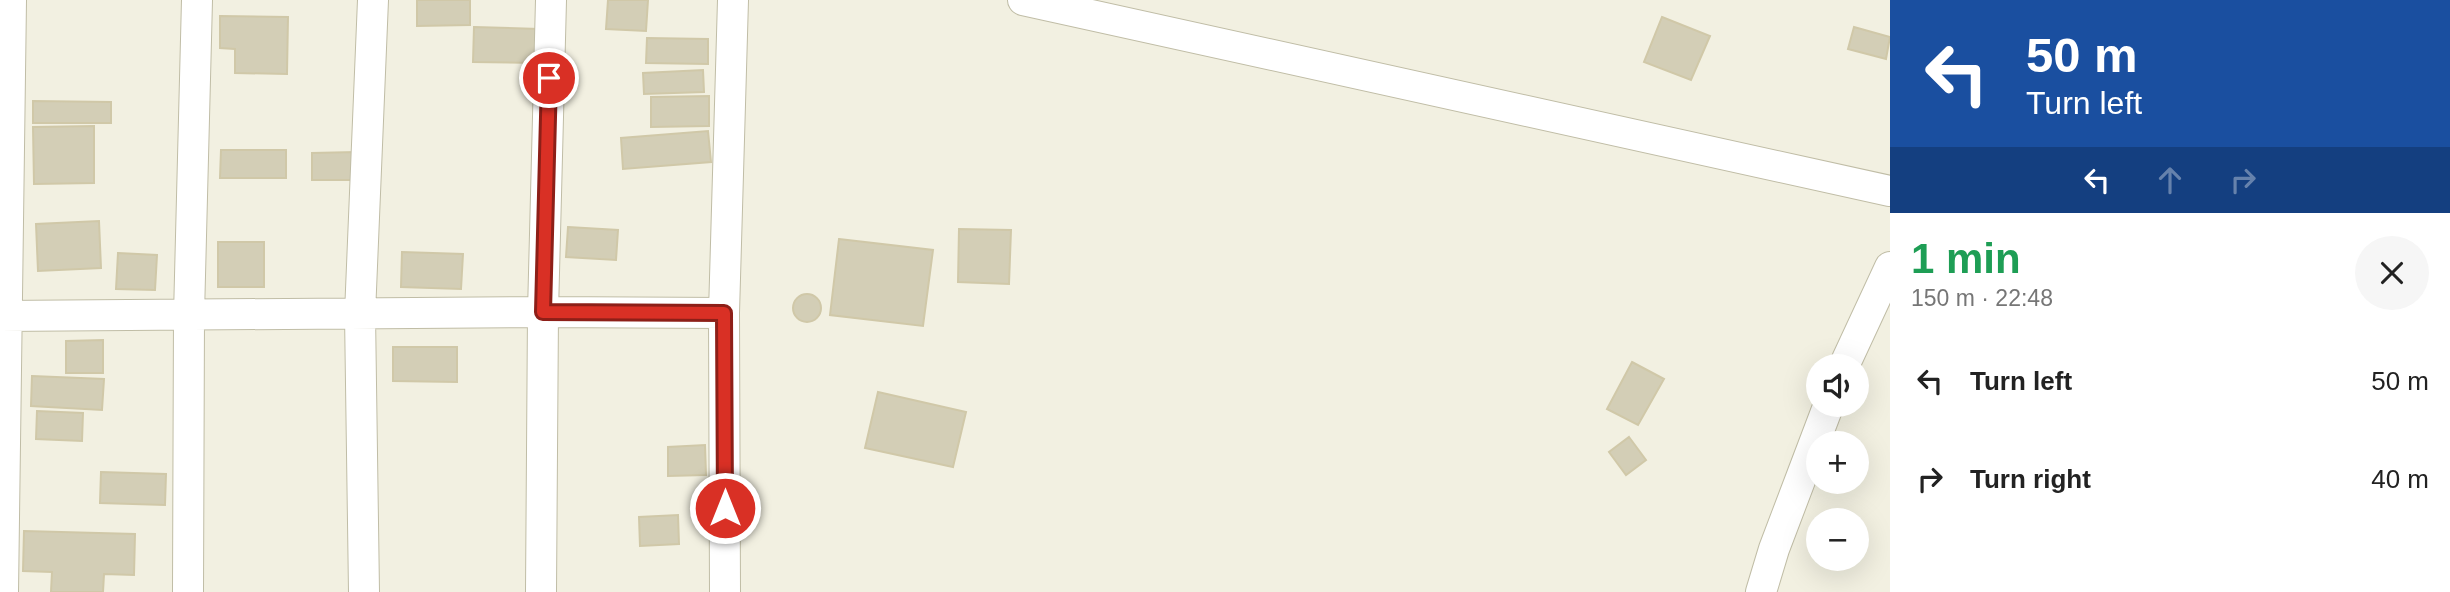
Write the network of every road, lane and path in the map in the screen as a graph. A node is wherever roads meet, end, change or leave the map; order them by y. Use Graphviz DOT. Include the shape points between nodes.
graph roads {
  1 [pos="11,0"];
  2 [pos="197,0"];
  3 [pos="373,0"];
  4 [pos="551,0"];
  5 [pos="733,0"];
  6 [pos="1024,0"];
  7 [pos="1890,191"];
  8 [pos="1890,267"];
  9 [pos="543,312"];
  10 [pos="724,313"];
  11 [pos="360,314"];
  12 [pos="189,315"];
  13 [pos="3,316"];
  14 [pos="1850,354"];
  15 [pos="1824,417"];
  16 [pos="3,592"];
  17 [pos="188,592"];
  18 [pos="364,592"];
  19 [pos="541,592"];
  20 [pos="725,592"];
  21 [pos="1761,592"];
  1 -- 13 [label="street"];
  2 -- 12 [label="street"];
  3 -- 11 [label="street"];
  4 -- 9 [label="street"];
  5 -- 10 [label="street"];
  6 -- 7 [label="street"];
  8 -- 14 [label="street"];
  9 -- 10 [label="street"];
  9 -- 11 [label="street"];
  9 -- 19 [label="street"];
  10 -- 20 [label="street"];
  11 -- 12 [label="street"];
  11 -- 18 [label="street"];
  12 -- 13 [label="street"];
  12 -- 17 [label="street"];
  13 -- 16 [label="street"];
  15 -- 21 [label="street"];
}
